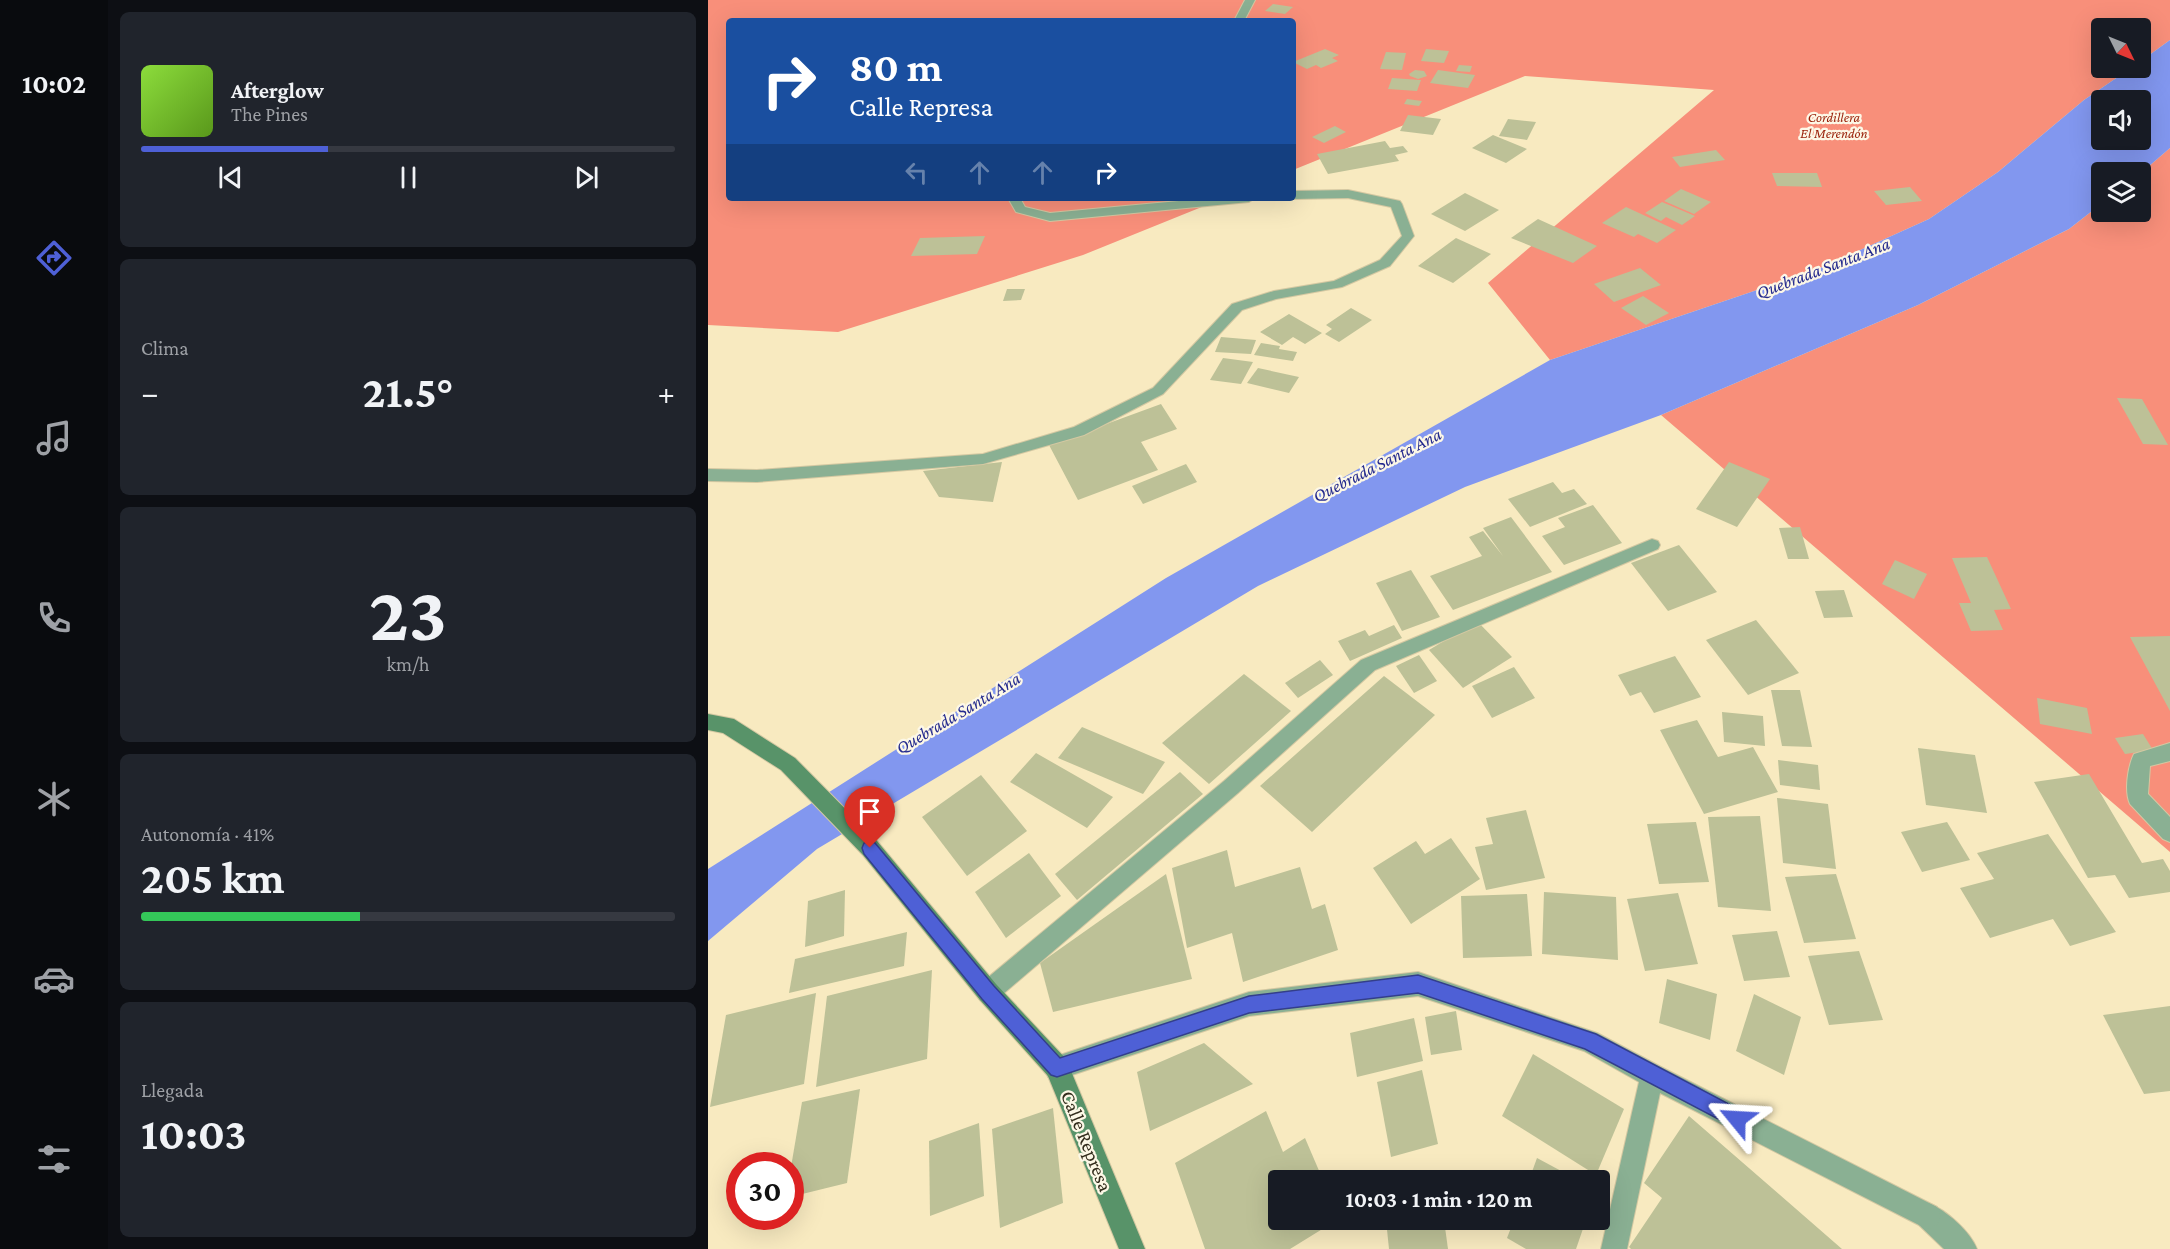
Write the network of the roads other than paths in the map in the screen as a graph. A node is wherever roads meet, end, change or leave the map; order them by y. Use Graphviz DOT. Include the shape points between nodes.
graph roads {
  1 [pos="1250,0"];
  2 [pos="1241,18"];
  3 [pos="1296,195"];
  4 [pos="1016,201"];
  5 [pos="1218,201"];
  6 [pos="708,475"];
  7 [pos="1652,545"];
  8 [pos="708,722"];
  9 [pos="2170,752"];
  10 [pos="2170,832"];
  11 [pos="988,992"];
  12 [pos="1057,1068"];
  13 [pos="1652,1076"];
  14 [pos="1132,1249"];
  15 [pos="1614,1249"];
  16 [pos="1964,1249"];
  1 -- 2 [label="street"];
  3 -- 6 [label="street" via="1348,194 1396,204 1408,236 1385,263 1337,284 1274,295 1237,307 1158,391 1079,431 983,459 757,476"];
  4 -- 5 [label="street" via="1020,209 1050,217"];
  7 -- 11 [label="street" via="1368,665 1231,787"];
  8 -- 11 [label="street, Calle Represa" via="727,725 788,764 870,848"];
  9 -- 10 [label="street" via="2141,760 2137,796"];
  11 -- 12 [label="street, Calle Represa"];
  12 -- 13 [label="street" via="1249,1004 1418,984 1589,1041"];
  12 -- 14 [label="street, Calle Represa"];
  13 -- 15 [label="street"];
  13 -- 16 [label="street" via="1928,1216"];
}
